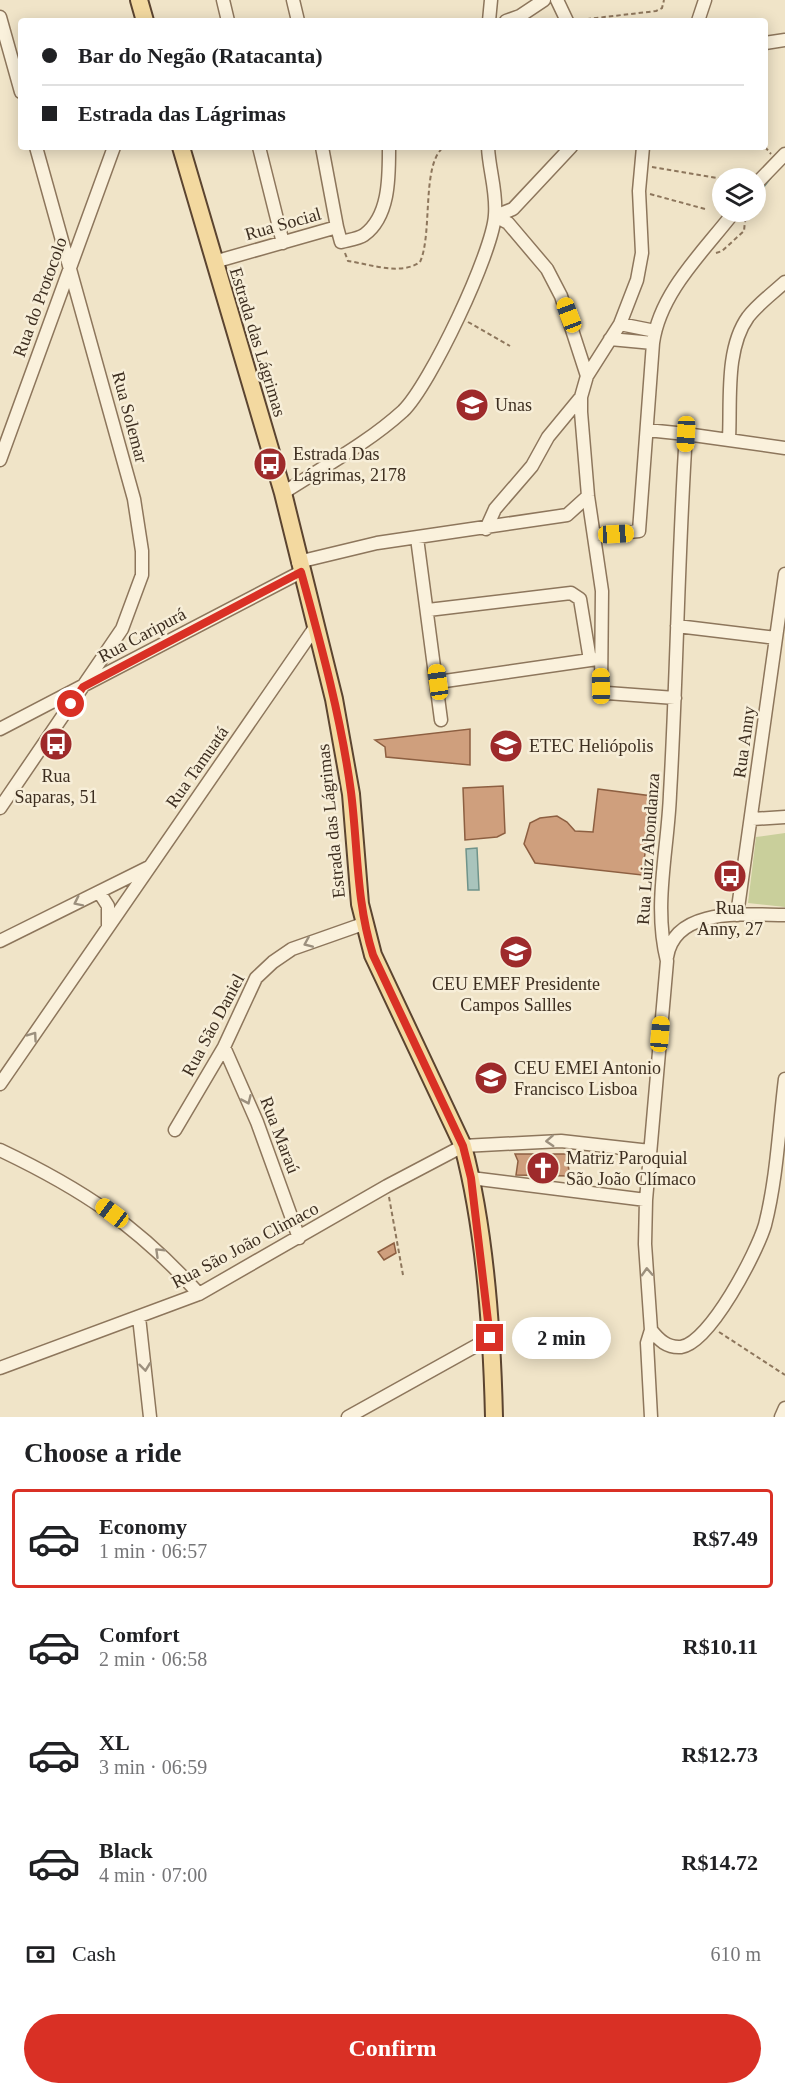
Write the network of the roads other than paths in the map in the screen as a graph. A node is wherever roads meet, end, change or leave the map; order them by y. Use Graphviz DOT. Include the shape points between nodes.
graph roads {
  1 [pos="139,0"];
  2 [pos="223,0"];
  3 [pos="293,0"];
  4 [pos="491,0"];
  5 [pos="544,0"];
  6 [pos="557,0"];
  7 [pos="705,0"];
  8 [pos="0,17"];
  9 [pos="144,18"];
  10 [pos="227,18"];
  11 [pos="297,18"];
  12 [pos="489,18"];
  13 [pos="514,18"];
  14 [pos="566,18"];
  15 [pos="699,18"];
  16 [pos="785,40"];
  17 [pos="768,43"];
  18 [pos="18,81"];
  19 [pos="37,150"];
  20 [pos="113,150"];
  21 [pos="182,150"];
  22 [pos="260,150"];
  23 [pos="323,150"];
  24 [pos="389,150"];
  25 [pos="489,150"];
  26 [pos="568,150"];
  27 [pos="643,150"];
  28 [pos="785,154"];
  29 [pos="766,174"];
  30 [pos="495,216"];
  31 [pos="726,222"];
  32 [pos="337,227"];
  33 [pos="283,243"];
  34 [pos="214,262"];
  35 [pos="70,268"];
  36 [pos="785,282"];
  37 [pos="620,324"];
  38 [pos="654,337"];
  39 [pos="610,339"];
  40 [pos="587,376"];
  41 [pos="581,397"];
  42 [pos="646,430"];
  43 [pos="686,434"];
  44 [pos="729,439"];
  45 [pos="785,448"];
  46 [pos="0,460"];
  47 [pos="283,493"];
  48 [pos="588,496"];
  49 [pos="486,529"];
  50 [pos="596,535"];
  51 [pos="417,538"];
  52 [pos="300,567"];
  53 [pos="785,574"];
  54 [pos="428,610"];
  55 [pos="316,626"];
  56 [pos="676,626"];
  57 [pos="776,638"];
  58 [pos="595,659"];
  59 [pos="438,682"];
  60 [pos="83,687"];
  61 [pos="675,698"];
  62 [pos="441,720"];
  63 [pos="0,729"];
  64 [pos="0,808"];
  65 [pos="785,817"];
  66 [pos="752,819"];
  67 [pos="150,867"];
  68 [pos="99,892"];
  69 [pos="737,915"];
  70 [pos="785,915"];
  71 [pos="363,924"];
  72 [pos="108,928"];
  73 [pos="0,941"];
  74 [pos="667,961"];
  75 [pos="224,1047"];
  76 [pos="785,1079"];
  77 [pos="0,1084"];
  78 [pos="175,1130"];
  79 [pos="463,1146"];
  80 [pos="0,1150"];
  81 [pos="650,1151"];
  82 [pos="471,1178"];
  83 [pos="646,1200"];
  84 [pos="299,1238"];
  85 [pos="199,1294"];
  86 [pos="139,1317"];
  87 [pos="651,1330"];
  88 [pos="490,1338"];
  89 [pos="0,1368"];
  90 [pos="785,1408"];
  91 [pos="353,1416"];
  92 [pos="150,1417"];
  93 [pos="494,1417"];
  94 [pos="651,1417"];
  95 [pos="781,1417"];
  1 -- 9 [label="main road"];
  2 -- 10 [label="street"];
  3 -- 11 [label="street"];
  4 -- 12 [label="street"];
  5 -- 13 [label="street"];
  6 -- 14 [label="street"];
  7 -- 15 [label="street"];
  8 -- 18 [label="street"];
  16 -- 17 [label="street"];
  19 -- 35 [label="street, Rua Solemar"];
  20 -- 35 [label="street, Rua do Protocolo"];
  21 -- 34 [label="main road, Estrada das Lágrimas"];
  22 -- 33 [label="street"];
  23 -- 32 [label="street"];
  24 -- 32 [label="street, Rua Social" via="389,178 381,211 362,237 341,242"];
  25 -- 30 [label="street"];
  26 -- 30 [label="street" via="513,209"];
  27 -- 37 [label="street" via="640,266"];
  28 -- 29 [label="street"];
  30 -- 40 [label="street" via="508,223 548,269 569,315"];
  30 -- 47 [label="street" via="489,246 418,394 403,411"];
  31 -- 38 [label="street" via="672,293 660,313"];
  32 -- 33 [label="street, Rua Social"];
  33 -- 34 [label="street, Rua Social"];
  34 -- 47 [label="main road, Estrada das Lágrimas"];
  35 -- 46 [label="street, Rua do Protocolo"];
  35 -- 60 [label="street, Rua Solemar" via="134,499 142,551 136,597 122,629"];
  36 -- 44 [label="street" via="741,328 733,360"];
  37 -- 38 [label="street"];
  37 -- 39 [label="street"];
  38 -- 39 [label="street"];
  38 -- 42 [label="street"];
  39 -- 40 [label="street"];
  40 -- 41 [label="street"];
  41 -- 48 [label="street"];
  41 -- 49 [label="street" via="548,437 532,466 495,509"];
  42 -- 43 [label="street"];
  42 -- 50 [label="street" via="639,531"];
  43 -- 44 [label="street"];
  43 -- 56 [label="street, Rua Luiz Abondanza"];
  44 -- 45 [label="street"];
  47 -- 52 [label="main road, Estrada das Lágrimas"];
  48 -- 49 [label="street, Rua Caripurá" via="567,515"];
  48 -- 50 [label="street"];
  49 -- 51 [label="street, Rua Caripurá"];
  50 -- 58 [label="street" via="602,591"];
  51 -- 52 [label="street, Rua Caripurá" via="346,549"];
  51 -- 54 [label="street"];
  52 -- 55 [label="main road, Estrada das Lágrimas"];
  52 -- 60 [label="street, Rua Caripurá"];
  53 -- 57 [label="street, Rua Anny"];
  54 -- 58 [label="street" via="571,593 580,599"];
  54 -- 59 [label="street"];
  55 -- 67 [label="street, Rua Tamuatá"];
  55 -- 71 [label="main road, Estrada das Lágrimas" via="348,773"];
  56 -- 57 [label="street"];
  56 -- 61 [label="street, Rua Luiz Abondanza"];
  57 -- 66 [label="street, Rua Anny"];
  58 -- 59 [label="street"];
  58 -- 61 [label="street" via="604,693"];
  59 -- 62 [label="street"];
  60 -- 63 [label="street, Rua Caripurá"];
  60 -- 64 [label="street, Rua Solemar"];
  61 -- 74 [label="street, Rua Luiz Abondanza" via="659,921"];
  65 -- 66 [label="street"];
  66 -- 69 [label="street, Rua Anny"];
  67 -- 68 [label="street"];
  67 -- 72 [label="street, Rua Tamuatá"];
  68 -- 72 [label="street" via="108,906"];
  68 -- 73 [label="street, one-way"];
  69 -- 70 [label="street"];
  69 -- 74 [label="street" via="691,924 669,944"];
  71 -- 75 [label="street, Rua São Daniel, one-way" via="292,949 273,962 256,978"];
  71 -- 79 [label="main road, Estrada das Lágrimas" via="373,955"];
  77 -- 72 [label="street, Rua Tamuatá, one-way"];
  74 -- 81 [label="street, Rua Luiz Abondanza"];
  75 -- 78 [label="street, Rua São Daniel"];
  75 -- 84 [label="street, Rua Maraú, one-way" via="257,1122"];
  76 -- 87 [label="street" via="764,1227 748,1262 710,1326 694,1342 682,1347 664,1343"];
  81 -- 79 [label="street, one-way" via="561,1141"];
  79 -- 82 [label="main road, Estrada das Lágrimas"];
  79 -- 84 [label="street, Rua São João Climaco"];
  85 -- 80 [label="street, one-way" via="140,1233 98,1202"];
  81 -- 83 [label="street, Rua Luiz Abondanza"];
  82 -- 83 [label="street"];
  82 -- 88 [label="main road, Estrada das Lágrimas"];
  87 -- 83 [label="street, Rua Luiz Abondanza, one-way"];
  84 -- 85 [label="street, Rua São João Climaco"];
  85 -- 86 [label="street, Rua São João Climaco"];
  86 -- 89 [label="street, Rua São João Climaco"];
  86 -- 92 [label="street, one-way"];
  87 -- 94 [label="street, Rua Luiz Abondanza" via="647,1343"];
  88 -- 91 [label="street"];
  88 -- 93 [label="main road, Estrada das Lágrimas"];
  90 -- 95 [label="street"];
}
